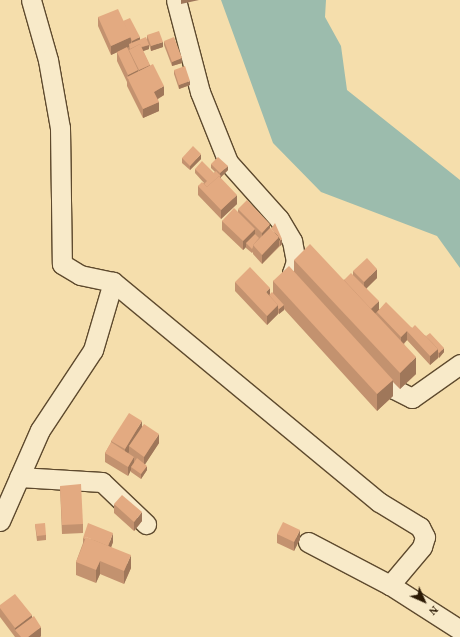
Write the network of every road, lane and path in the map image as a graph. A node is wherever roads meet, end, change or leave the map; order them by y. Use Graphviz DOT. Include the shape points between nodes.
graph roads {
  1 [pos="31,0"];
  2 [pos="176,0"];
  3 [pos="113,282"];
  4 [pos="317,305"];
  5 [pos="363,356"];
  6 [pos="460,364"];
  7 [pos="19,477"];
  8 [pos="0,521"];
  9 [pos="146,524"];
  10 [pos="308,542"];
  11 [pos="390,585"];
  12 [pos="460,630"];
  1 -- 3 [label="street" via="48,60 60,128 62,264 80,275"];
  2 -- 4 [label="street" via="200,92 228,162 282,225 292,241 296,261 292,274 296,283"];
  3 -- 7 [label="street" via="93,350 40,430"];
  3 -- 11 [label="street" via="379,502 420,527 425,536 422,547"];
  5 -- 6 [label="street" via="394,389 412,398"];
  7 -- 8 [label="street"];
  7 -- 9 [label="street" via="102,482"];
  10 -- 11 [label="street"];
  11 -- 12 [label="street"];
}
